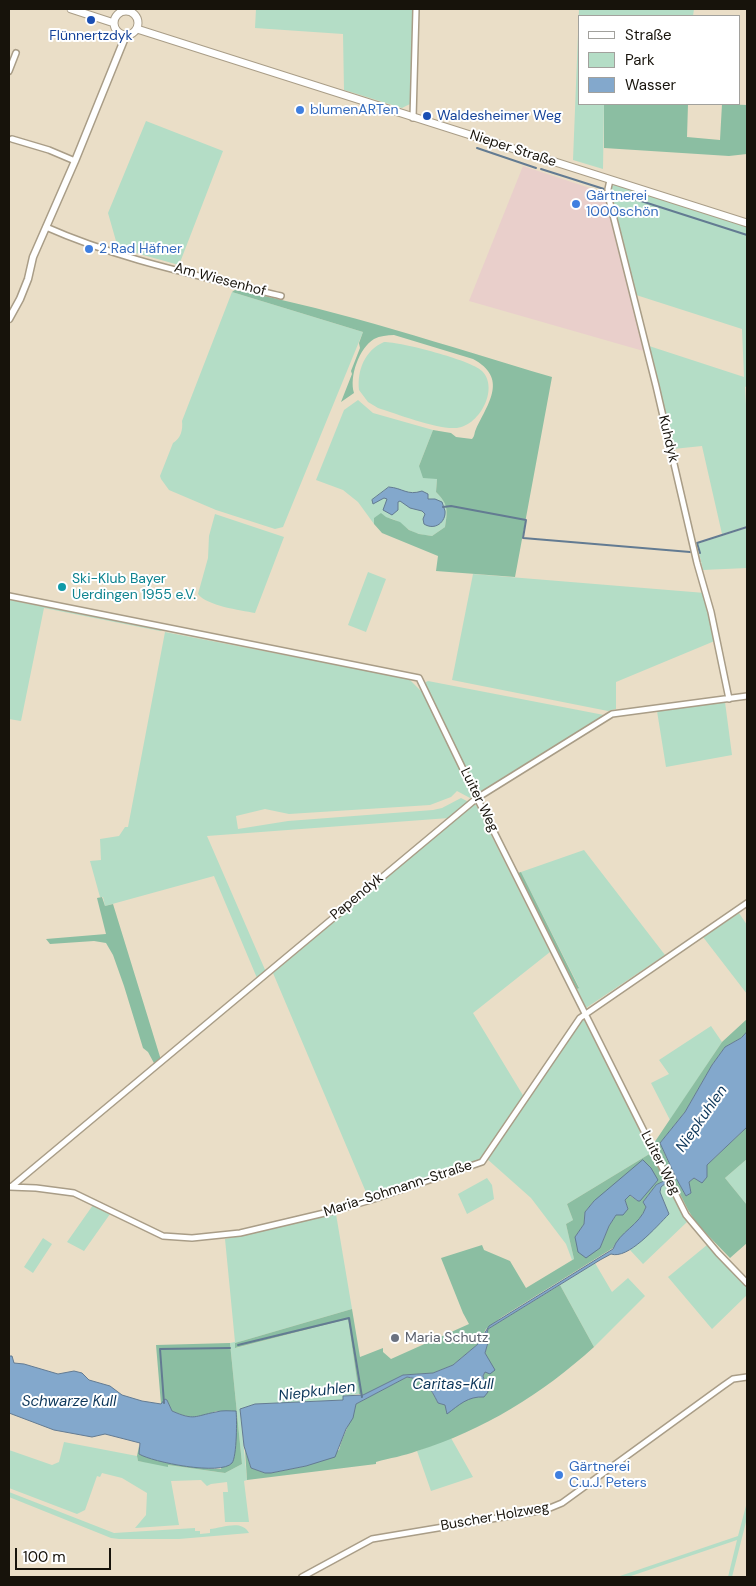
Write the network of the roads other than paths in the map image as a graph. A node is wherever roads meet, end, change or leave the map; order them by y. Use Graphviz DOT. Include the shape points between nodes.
graph roads {
  1 [pos="71,9"];
  2 [pos="416,9"];
  3 [pos="128,10"];
  4 [pos="114,22"];
  5 [pos="137,29"];
  6 [pos="126,35"];
  7 [pos="16,53"];
  8 [pos="9,72"];
  9 [pos="413,118"];
  10 [pos="12,139"];
  11 [pos="75,161"];
  12 [pos="610,180"];
  13 [pos="747,223"];
  14 [pos="46,227"];
  15 [pos="281,296"];
  16 [pos="9,319"];
  17 [pos="9,596"];
  18 [pos="747,696"];
  19 [pos="729,699"];
  20 [pos="477,798"];
  21 [pos="747,903"];
  22 [pos="585,1013"];
  23 [pos="10,1187"];
  24 [pos="747,1282"];
  25 [pos="747,1377"];
  26 [pos="302,1577"];
  1 -- 4 [label="main road"];
  2 -- 9 [label="street"];
  3 -- 4 [label="main road" via="117,15"];
  3 -- 5 [label="main road" via="136,16"];
  4 -- 6 [label="main road" via="119,32"];
  5 -- 6 [label="main road"];
  5 -- 9 [label="main road, Nieper Straße"];
  6 -- 11 [label="street"];
  7 -- 8 [label="street"];
  9 -- 12 [label="main road, Nieper Straße"];
  10 -- 11 [label="street"];
  11 -- 14 [label="street"];
  12 -- 13 [label="main road, Nieper Straße"];
  12 -- 19 [label="street, Kuhdyk" via="609,199 711,612"];
  14 -- 15 [label="street, Am Wiesenhof" via="83,242"];
  14 -- 16 [label="street" via="28,279"];
  17 -- 20 [label="street, Luiter Weg" via="419,678"];
  18 -- 19 [label="street, Papendyk"];
  19 -- 20 [label="street, Papendyk" via="612,714"];
  20 -- 22 [label="street, Luiter Weg"];
  20 -- 23 [label="street, Papendyk"];
  21 -- 22 [label="street, Maria-Sohmann-Straße"];
  22 -- 23 [label="street, Maria-Sohmann-Straße" via="482,1162 374,1199 240,1233 192,1238 163,1236 74,1193"];
  22 -- 24 [label="street, Luiter Weg" via="686,1215"];
  25 -- 26 [label="street, Buscher Holzweg" via="733,1379 562,1503 546,1510 372,1539"];
}
